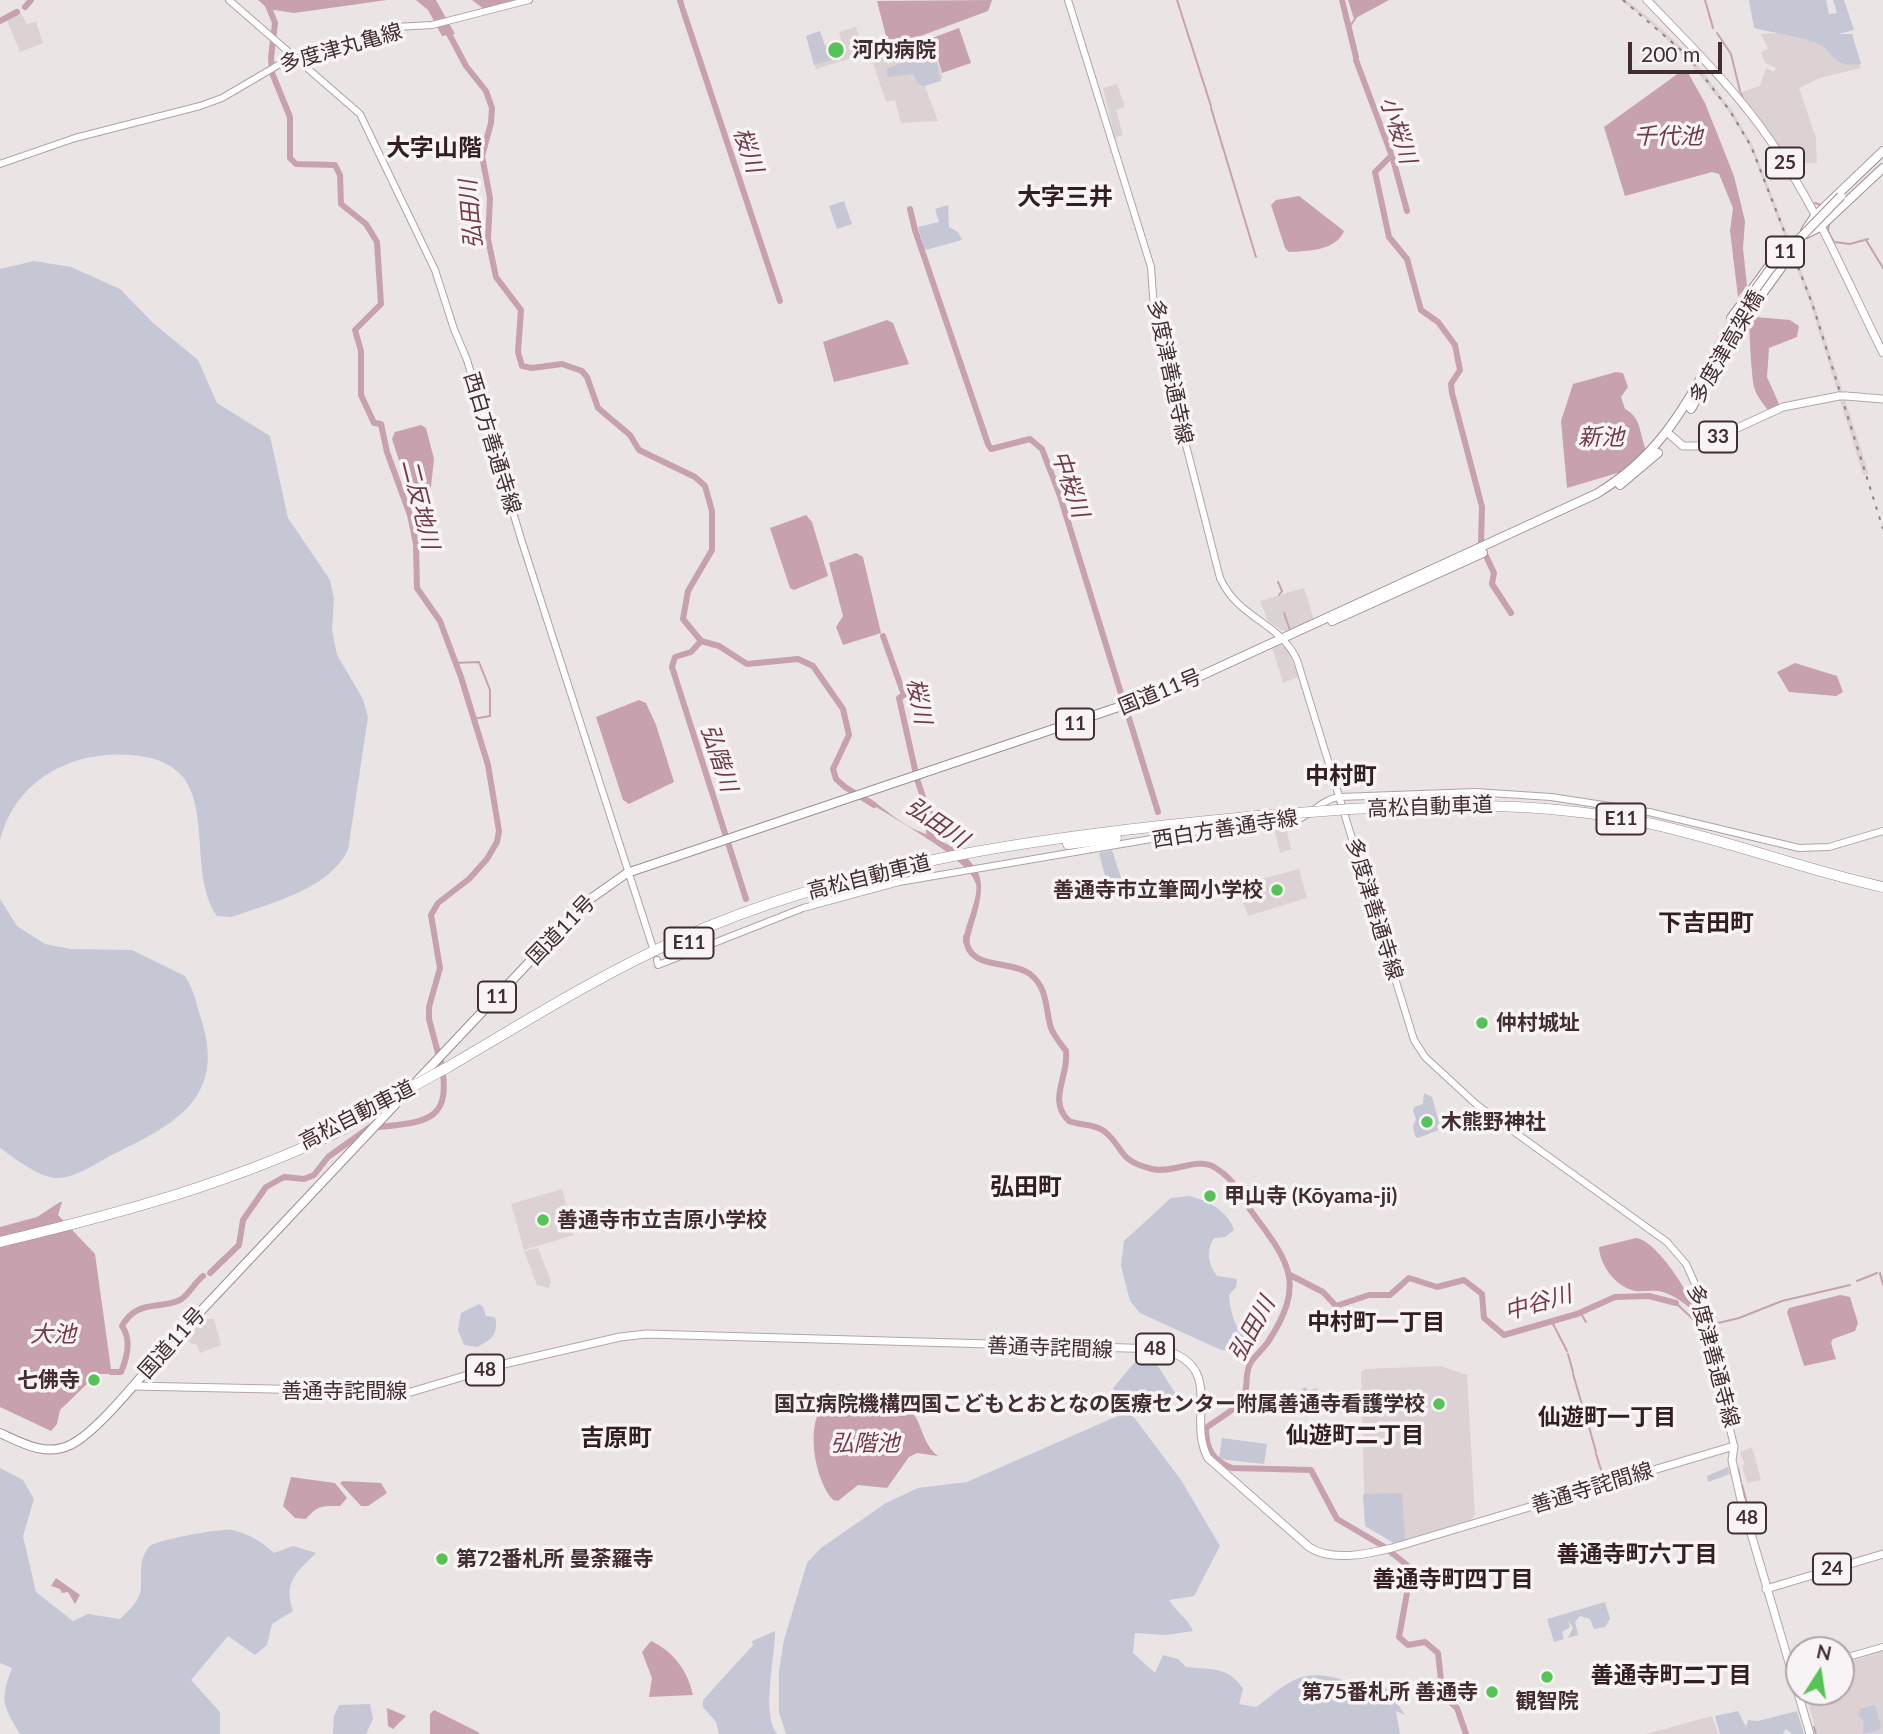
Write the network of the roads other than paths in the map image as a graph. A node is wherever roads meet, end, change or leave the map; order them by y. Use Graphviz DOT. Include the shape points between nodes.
graph roads {
  1 [pos="229,0"];
  2 [pos="529,0"];
  3 [pos="1068,0"];
  4 [pos="1647,0"];
  5 [pos="294,59"];
  6 [pos="1883,150"];
  7 [pos="1883,156"];
  8 [pos="1883,162"];
  9 [pos="0,164"];
  10 [pos="1883,168"];
  11 [pos="1843,198"];
  12 [pos="1815,216"];
  13 [pos="1820,227"];
  14 [pos="1785,256"];
  15 [pos="1883,353"];
  16 [pos="1881,398"];
  17 [pos="1684,415"];
  18 [pos="1670,435"];
  19 [pos="1283,638"];
  20 [pos="1340,797"];
  21 [pos="1350,811"];
  22 [pos="1883,831"];
  23 [pos="969,863"];
  24 [pos="627,873"];
  25 [pos="1883,887"];
  26 [pos="1883,892"];
  27 [pos="653,948"];
  28 [pos="657,960"];
  29 [pos="75,1221"];
  30 [pos="0,1237"];
  31 [pos="0,1242"];
  32 [pos="133,1386"];
  33 [pos="0,1433"];
  34 [pos="1734,1446"];
  35 [pos="1883,1554"];
  36 [pos="1766,1589"];
  37 [pos="1785,1643"];
  38 [pos="1883,1647"];
  39 [pos="1855,1655"];
  40 [pos="1803,1706"];
  41 [pos="1810,1734"];
  1 -- 5 [label="main road, 西白方善通寺線"];
  2 -- 5 [label="main road, 多度津丸亀線" via="432,25 395,27"];
  3 -- 19 [label="main road, 多度津善通寺線" via="1150,267 1155,324 1220,578 1240,608"];
  4 -- 12 [label="main road, 25" via="1746,107"];
  5 -- 9 [label="main road, 多度津丸亀線" via="200,107 75,138"];
  5 -- 24 [label="main road, 西白方善通寺線" via="360,114 435,270"];
  6 -- 12 [label="highway"];
  7 -- 11 [label="highway, 11"];
  8 -- 11 [label="highway, 11"];
  10 -- 13 [label="highway"];
  11 -- 17 [label="highway, 多度津高架橋 / 11, bridge" via="1770,269"];
  12 -- 13 [label="main road, 25"];
  12 -- 13 [label="highway" via="1805,234"];
  13 -- 15 [label="main road, 25"];
  14 -- 17 [label="highway" via="1772,262 1738,305"];
  16 -- 18 [label="main road, 33" via="1843,396 1783,407 1698,446 1688,447"];
  17 -- 18 [label="highway, 多度津高架橋 / 11"];
  18 -- 19 [label="highway, 国道11号 / 11" via="1596,494"];
  19 -- 20 [label="main road, 多度津善通寺線" via="1297,660"];
  19 -- 24 [label="highway, 国道11号 / 11" via="1154,696"];
  20 -- 22 [label="main road, 西白方善通寺線" via="1425,793 1542,796 1649,812 1799,848 1829,847"];
  20 -- 23 [label="main road, 西白方善通寺線" via="1325,800 1293,821"];
  20 -- 34 [label="main road, 多度津善通寺線" via="1419,1049 1477,1105 1680,1256 1699,1297"];
  21 -- 23 [label="highway, 高松自動車道 / E11, bridge" via="1091,834"];
  21 -- 25 [label="highway, 高松自動車道 / E11" via="1485,804 1591,813 1654,825"];
  21 -- 26 [label="highway, 高松自動車道 / E11" via="1484,808 1620,824"];
  23 -- 28 [label="main road, 西白方善通寺線" via="821,902 658,965"];
  23 -- 29 [label="highway, 高松自動車道 / E11, bridge" via="947,861 817,888 677,940 615,970 449,1070 345,1126 228,1173"];
  24 -- 27 [label="main road, 西白方善通寺線"];
  24 -- 32 [label="highway, 国道11号 / 11" via="586,902"];
  29 -- 30 [label="highway, 高松自動車道 / E11"];
  29 -- 31 [label="highway, 高松自動車道 / E11"];
  32 -- 33 [label="highway, 国道11号 / 11" via="87,1433 64,1448 36,1448"];
  32 -- 34 [label="main road, 善通寺詫間線 / 48" via="411,1392 508,1363 648,1334 1161,1349 1183,1358 1199,1378 1202,1444 1216,1466 1317,1553 1325,1555 1387,1549"];
  34 -- 36 [label="main road, 48" via="1735,1472"];
  35 -- 36 [label="main road, 24"];
  36 -- 37 [label="main road"];
  38 -- 39 [label="main road"];
  40 -- 41 [label="main road"];
}
